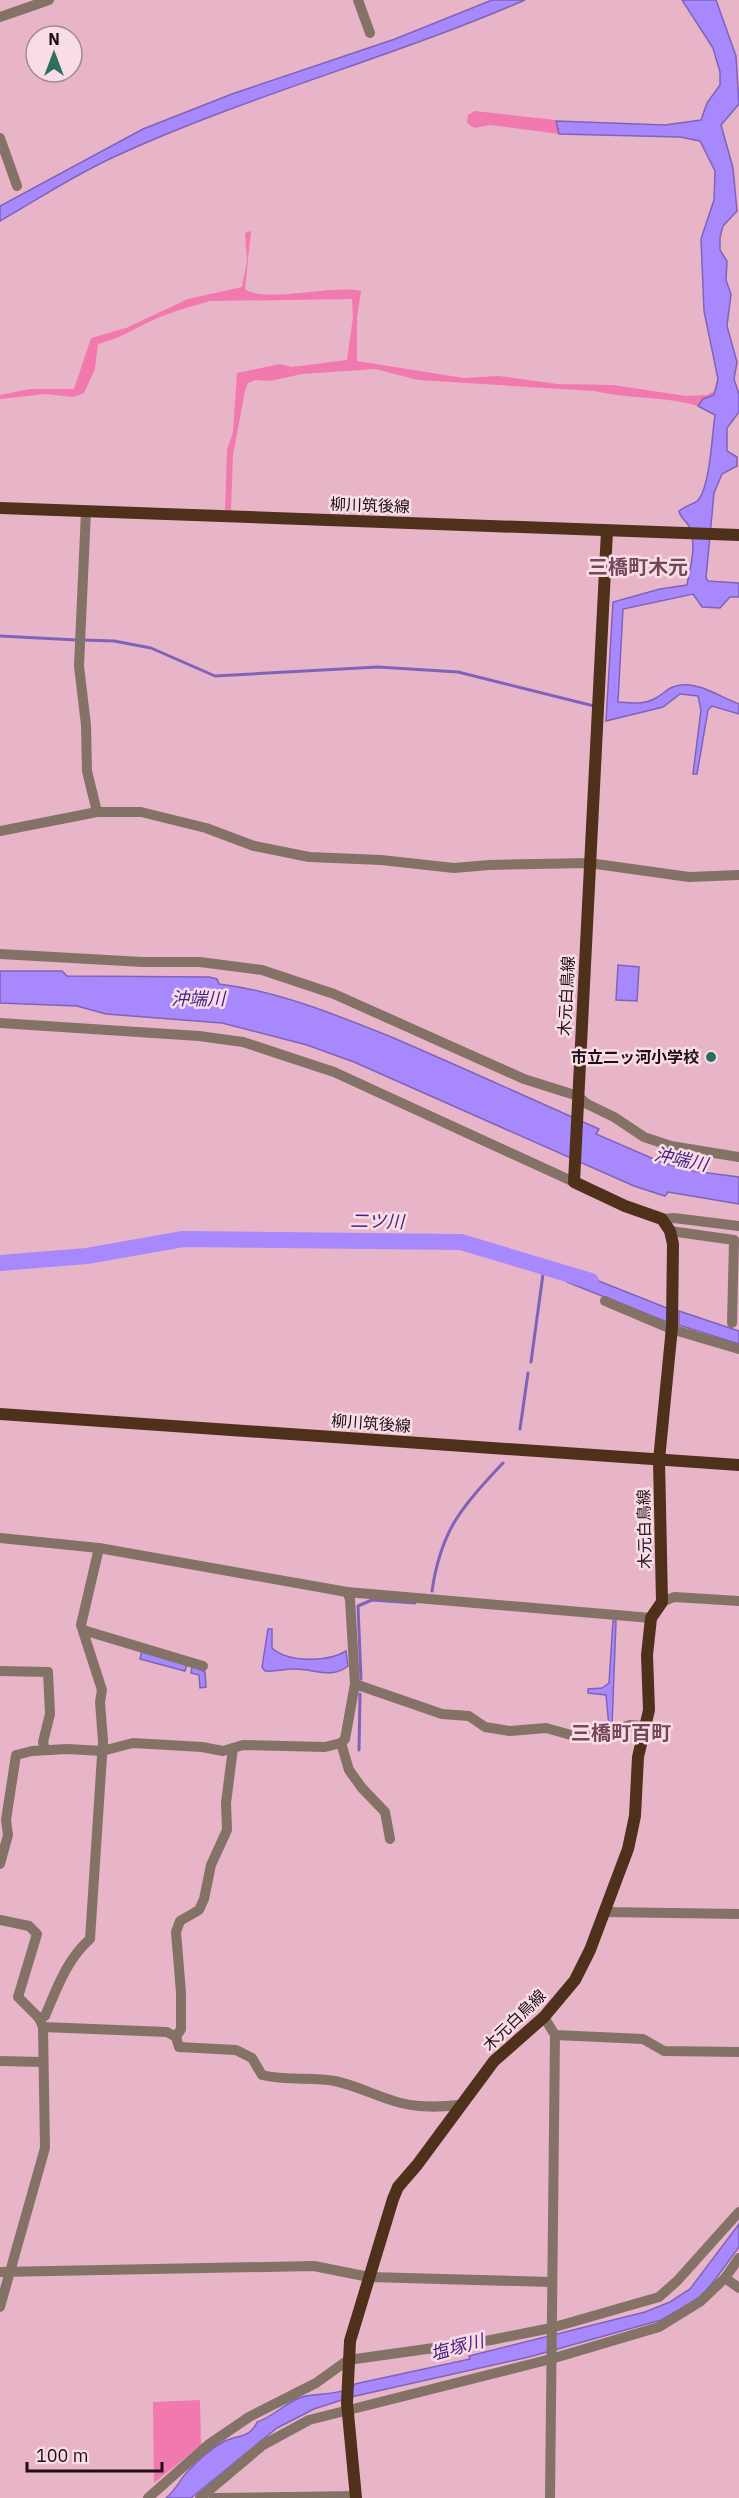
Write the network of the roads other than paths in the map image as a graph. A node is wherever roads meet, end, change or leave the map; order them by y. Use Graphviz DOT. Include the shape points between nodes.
graph roads {
  1 [pos="49,0"];
  2 [pos="358,0"];
  3 [pos="0,17"];
  4 [pos="370,33"];
  5 [pos="0,138"];
  6 [pos="18,186"];
  7 [pos="0,508"];
  8 [pos="86,511"];
  9 [pos="607,531"];
  10 [pos="739,535"];
  11 [pos="97,812"];
  12 [pos="0,831"];
  13 [pos="589,863"];
  14 [pos="739,875"];
  15 [pos="0,954"];
  16 [pos="0,1023"];
  17 [pos="578,1101"];
  18 [pos="705,1151"];
  19 [pos="739,1151"];
  20 [pos="739,1157"];
  21 [pos="574,1178"];
  22 [pos="662,1219"];
  23 [pos="739,1226"];
  24 [pos="670,1231"];
  25 [pos="605,1301"];
  26 [pos="732,1323"];
  27 [pos="672,1328"];
  28 [pos="739,1349"];
  29 [pos="0,1414"];
  30 [pos="659,1460"];
  31 [pos="739,1465"];
  32 [pos="0,1538"];
  33 [pos="99,1548"];
  34 [pos="347,1592"];
  35 [pos="739,1601"];
  36 [pos="662,1602"];
  37 [pos="651,1618"];
  38 [pos="83,1630"];
  39 [pos="203,1666"];
  40 [pos="0,1671"];
  41 [pos="355,1684"];
  42 [pos="645,1726"];
  43 [pos="341,1743"];
  44 [pos="233,1748"];
  45 [pos="45,1750"];
  46 [pos="102,1751"];
  47 [pos="3,1820"];
  48 [pos="390,1839"];
  49 [pos="0,1864"];
  50 [pos="604,1912"];
  51 [pos="739,1914"];
  52 [pos="0,1920"];
  53 [pos="544,2017"];
  54 [pos="41,2023"];
  55 [pos="555,2035"];
  56 [pos="176,2037"];
  57 [pos="739,2052"];
  58 [pos="0,2061"];
  59 [pos="42,2062"];
  60 [pos="460,2105"];
  61 [pos="739,2212"];
  62 [pos="739,2258"];
  63 [pos="4,2272"];
  64 [pos="369,2277"];
  65 [pos="725,2278"];
  66 [pos="551,2282"];
  67 [pos="739,2288"];
  68 [pos="0,2307"];
  69 [pos="551,2330"];
  70 [pos="551,2358"];
  71 [pos="348,2360"];
  72 [pos="347,2406"];
  73 [pos="356,2497"];
  74 [pos="148,2498"];
  75 [pos="200,2498"];
  76 [pos="214,2498"];
  77 [pos="550,2498"];
  1 -- 3 [label="street"];
  2 -- 4 [label="street"];
  5 -- 6 [label="street"];
  7 -- 8 [label="main road, 柳川筑後線"];
  8 -- 9 [label="main road, 柳川筑後線"];
  8 -- 11 [label="street" via="80,676 87,771"];
  9 -- 10 [label="main road, 柳川筑後線"];
  9 -- 13 [label="main road, 木元白鳥線"];
  11 -- 12 [label="street"];
  11 -- 13 [label="street" via="163,815 254,846 309,857 454,868"];
  13 -- 14 [label="street" via="689,877"];
  13 -- 17 [label="main road, 木元白鳥線"];
  15 -- 17 [label="street" via="200,962 262,969 334,994"];
  16 -- 21 [label="street" via="243,1042 333,1072"];
  17 -- 18 [label="street" via="614,1117 644,1137"];
  17 -- 21 [label="main road, 木元白鳥線"];
  18 -- 19 [label="street"];
  18 -- 20 [label="street"];
  21 -- 22 [label="main road" via="625,1206"];
  22 -- 23 [label="street"];
  22 -- 24 [label="main road, 木元白鳥線"];
  24 -- 26 [label="street" via="734,1240"];
  24 -- 27 [label="main road, 木元白鳥線" via="674,1262"];
  25 -- 27 [label="street"];
  27 -- 28 [label="street"];
  27 -- 30 [label="main road, 木元白鳥線"];
  29 -- 30 [label="main road, 柳川筑後線"];
  30 -- 31 [label="main road, 柳川筑後線"];
  30 -- 36 [label="main road, 木元白鳥線"];
  32 -- 33 [label="street"];
  33 -- 34 [label="street"];
  33 -- 38 [label="street" via="81,1624"];
  34 -- 37 [label="street"];
  34 -- 41 [label="street"];
  35 -- 36 [label="street" via="674,1597"];
  36 -- 37 [label="main road, 木元白鳥線"];
  37 -- 42 [label="main road, 木元白鳥線" via="647,1655 649,1710"];
  38 -- 39 [label="street"];
  38 -- 46 [label="street" via="102,1689"];
  40 -- 45 [label="street" via="48,1672 50,1714 43,1742"];
  41 -- 42 [label="street" via="442,1714 470,1716 485,1727 510,1731 546,1728 571,1735"];
  41 -- 43 [label="street"];
  42 -- 50 [label="main road, 木元白鳥線" via="636,1768 633,1823"];
  43 -- 44 [label="street" via="325,1747"];
  43 -- 48 [label="street" via="350,1770 386,1812"];
  44 -- 46 [label="street" via="224,1751 133,1743"];
  44 -- 56 [label="street" via="227,1830 211,1865 199,1910 180,1921 176,1932 181,2029"];
  45 -- 46 [label="street"];
  45 -- 47 [label="street" via="16,1755"];
  46 -- 54 [label="street" via="90,1939 79,1948 61,1977"];
  47 -- 49 [label="street" via="8,1835"];
  50 -- 51 [label="street"];
  50 -- 53 [label="main road, 木元白鳥線" via="575,1980"];
  52 -- 54 [label="street" via="29,1926 37,1934 18,1997"];
  53 -- 55 [label="street"];
  53 -- 60 [label="main road, 木元白鳥線" via="494,2061"];
  54 -- 56 [label="street" via="167,2032"];
  54 -- 59 [label="street"];
  55 -- 57 [label="street" via="644,2039 664,2050"];
  55 -- 66 [label="street"];
  56 -- 60 [label="street" via="179,2047 236,2050 252,2058 262,2075 318,2078 354,2085 426,2107"];
  58 -- 59 [label="street"];
  59 -- 63 [label="street" via="45,2148"];
  60 -- 64 [label="main road, 木元白鳥線" via="398,2187"];
  61 -- 69 [label="street" via="658,2297"];
  62 -- 65 [label="street"];
  63 -- 64 [label="street" via="314,2266"];
  63 -- 68 [label="street"];
  64 -- 66 [label="street"];
  64 -- 71 [label="main road, 木元白鳥線"];
  65 -- 67 [label="street"];
  65 -- 70 [label="street" via="701,2301 659,2327"];
  66 -- 69 [label="street"];
  69 -- 70 [label="street"];
  69 -- 71 [label="street"];
  70 -- 72 [label="street"];
  70 -- 77 [label="street"];
  71 -- 72 [label="main road, 木元白鳥線"];
  71 -- 74 [label="street" via="316,2383 249,2416 208,2445"];
  72 -- 73 [label="main road, 木元白鳥線"];
  72 -- 75 [label="street" via="273,2439"];
  73 -- 76 [label="street"];
}
